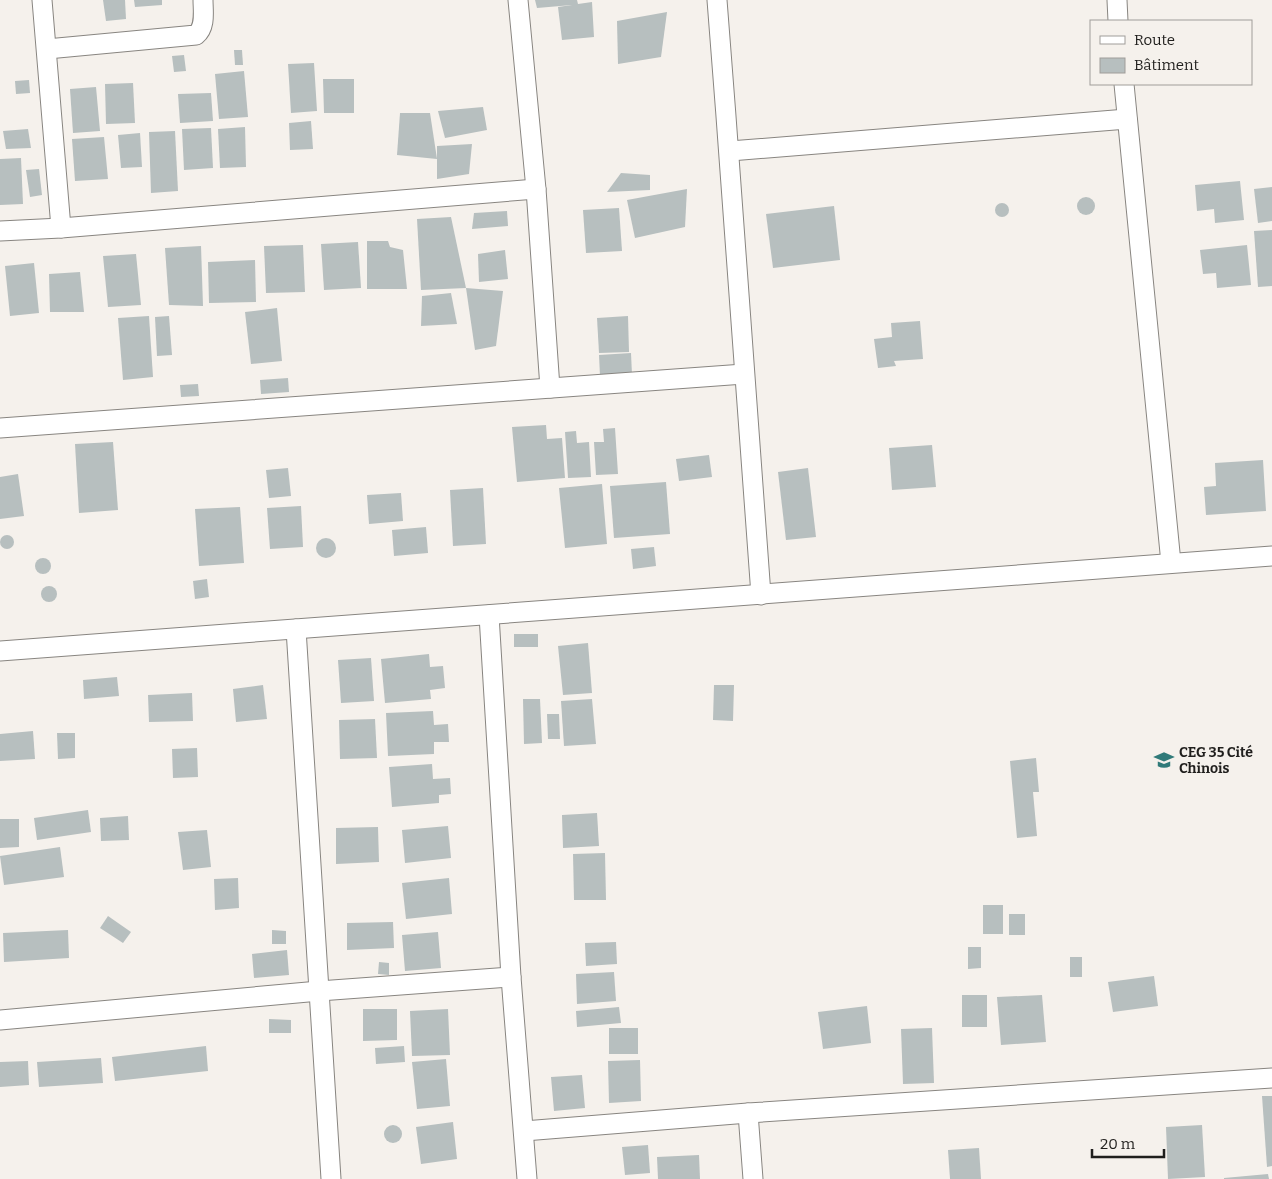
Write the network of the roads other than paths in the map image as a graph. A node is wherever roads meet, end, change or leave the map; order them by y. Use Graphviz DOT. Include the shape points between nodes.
graph roads {
  1 [pos="42,0"];
  2 [pos="203,0"];
  3 [pos="518,0"];
  4 [pos="718,0"];
  5 [pos="1116,0"];
  6 [pos="1118,20"];
  7 [pos="46,48"];
  8 [pos="1124,85"];
  9 [pos="1127,119"];
  10 [pos="730,151"];
  11 [pos="536,189"];
  12 [pos="61,228"];
  13 [pos="0,231"];
  14 [pos="744,374"];
  15 [pos="550,388"];
  16 [pos="0,428"];
  17 [pos="1272,556"];
  18 [pos="1170,563"];
  19 [pos="761,595"];
  20 [pos="490,615"];
  21 [pos="296,629"];
  22 [pos="0,651"];
  23 [pos="511,977"];
  24 [pos="320,991"];
  25 [pos="0,1020"];
  26 [pos="1272,1078"];
  27 [pos="748,1113"];
  28 [pos="524,1131"];
  29 [pos="331,1179"];
  30 [pos="527,1179"];
  31 [pos="752,1179"];
  1 -- 7 [label="street"];
  2 -- 7 [label="street" via="203,22 196,34"];
  3 -- 11 [label="street"];
  4 -- 10 [label="street"];
  5 -- 6 [label="street"];
  7 -- 12 [label="street"];
  8 -- 9 [label="street"];
  9 -- 10 [label="street"];
  9 -- 18 [label="street"];
  10 -- 14 [label="street"];
  11 -- 12 [label="street"];
  11 -- 15 [label="street"];
  12 -- 13 [label="street"];
  14 -- 15 [label="street"];
  14 -- 19 [label="street"];
  15 -- 16 [label="street"];
  17 -- 18 [label="street"];
  18 -- 19 [label="street"];
  19 -- 20 [label="street"];
  20 -- 21 [label="street"];
  20 -- 23 [label="street"];
  21 -- 22 [label="street"];
  21 -- 24 [label="street"];
  23 -- 24 [label="street"];
  23 -- 28 [label="street"];
  24 -- 25 [label="street"];
  24 -- 29 [label="street"];
  26 -- 27 [label="street"];
  27 -- 28 [label="street"];
  27 -- 31 [label="street"];
  28 -- 30 [label="street"];
}
